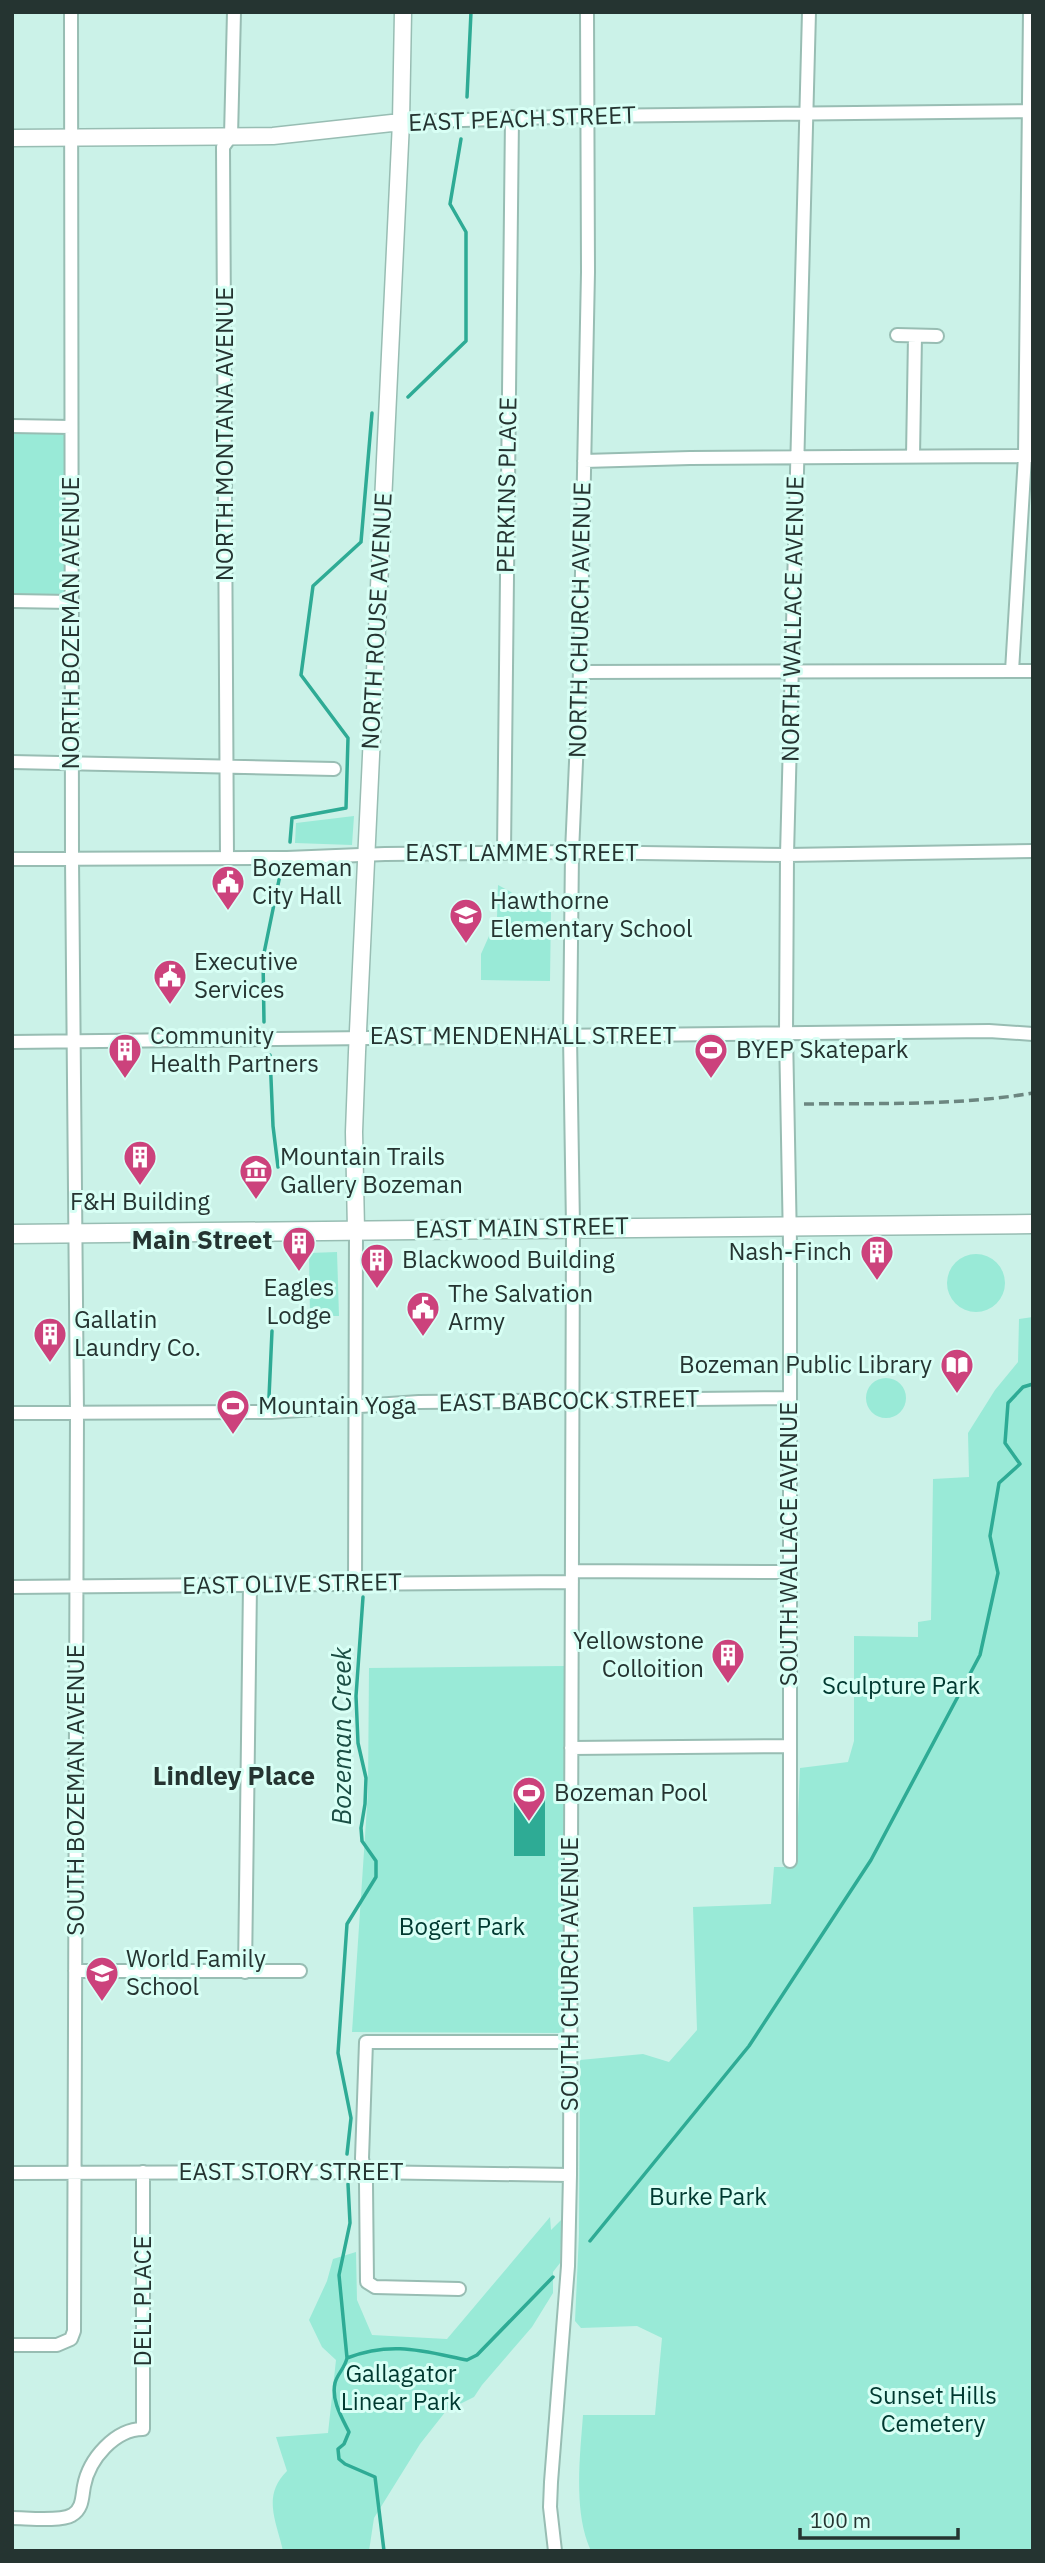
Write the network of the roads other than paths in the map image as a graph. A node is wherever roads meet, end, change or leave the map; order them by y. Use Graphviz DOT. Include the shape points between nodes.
graph roads {
  1 [pos="71,12"];
  2 [pos="234,12"];
  3 [pos="403,12"];
  4 [pos="587,12"];
  5 [pos="809,12"];
  6 [pos="1030,12"];
  7 [pos="1031,111"];
  8 [pos="807,113"];
  9 [pos="587,116"];
  10 [pos="512,117"];
  11 [pos="401,122"];
  12 [pos="231,136"];
  13 [pos="12,138"];
  14 [pos="69,138"];
  15 [pos="1030,285"];
  16 [pos="897,335"];
  17 [pos="915,336"];
  18 [pos="937,336"];
  19 [pos="12,426"];
  20 [pos="71,427"];
  21 [pos="913,456"];
  22 [pos="1029,456"];
  23 [pos="797,458"];
  24 [pos="584,461"];
  25 [pos="12,601"];
  26 [pos="71,602"];
  27 [pos="1012,671"];
  28 [pos="1033,671"];
  29 [pos="580,672"];
  30 [pos="792,673"];
  31 [pos="12,762"];
  32 [pos="71,764"];
  33 [pos="226,767"];
  34 [pos="334,769"];
  35 [pos="503,852"];
  36 [pos="572,852"];
  37 [pos="1033,852"];
  38 [pos="366,855"];
  39 [pos="787,855"];
  40 [pos="227,858"];
  41 [pos="12,859"];
  42 [pos="72,859"];
  43 [pos="786,1033"];
  44 [pos="1033,1034"];
  45 [pos="570,1036"];
  46 [pos="358,1037"];
  47 [pos="12,1042"];
  48 [pos="74,1042"];
  49 [pos="1033,1224"];
  50 [pos="790,1226"];
  51 [pos="573,1227"];
  52 [pos="356,1230"];
  53 [pos="12,1234"];
  54 [pos="76,1234"];
  55 [pos="790,1398"];
  56 [pos="572,1400"];
  57 [pos="355,1407"];
  58 [pos="12,1413"];
  59 [pos="77,1413"];
  60 [pos="789,1572"];
  61 [pos="572,1576"];
  62 [pos="355,1584"];
  63 [pos="250,1585"];
  64 [pos="12,1587"];
  65 [pos="77,1587"];
  66 [pos="789,1746"];
  67 [pos="571,1748"];
  68 [pos="789,1861"];
  69 [pos="75,1971"];
  70 [pos="300,1971"];
  71 [pos="245,1972"];
  72 [pos="569,2042"];
  73 [pos="74,2172"];
  74 [pos="143,2172"];
  75 [pos="364,2172"];
  76 [pos="12,2173"];
  77 [pos="570,2175"];
  78 [pos="459,2289"];
  79 [pos="12,2345"];
  80 [pos="12,2518"];
  81 [pos="555,2551"];
  1 -- 14 [label="street, NORTH BOZEMAN AVENUE"];
  2 -- 12 [label="street, NORTH MONTANA AVENUE"];
  3 -- 11 [label="main road, NORTH ROUSE AVENUE"];
  4 -- 9 [label="street, NORTH CHURCH AVENUE"];
  5 -- 8 [label="street, NORTH WALLACE AVENUE"];
  6 -- 7 [label="street"];
  7 -- 8 [label="street, EAST PEACH STREET"];
  7 -- 15 [label="street"];
  8 -- 9 [label="street, EAST PEACH STREET"];
  8 -- 23 [label="street, NORTH WALLACE AVENUE"];
  9 -- 10 [label="street, EAST PEACH STREET"];
  9 -- 24 [label="street, NORTH CHURCH AVENUE"];
  10 -- 11 [label="street, EAST PEACH STREET"];
  10 -- 35 [label="street, PERKINS PLACE"];
  11 -- 12 [label="main road, EAST PEACH STREET"];
  11 -- 38 [label="main road, NORTH ROUSE AVENUE"];
  12 -- 14 [label="main road, EAST PEACH STREET"];
  12 -- 33 [label="street, NORTH MONTANA AVENUE" via="223,148"];
  13 -- 14 [label="main road, EAST PEACH STREET"];
  14 -- 20 [label="street, NORTH BOZEMAN AVENUE"];
  15 -- 22 [label="street"];
  16 -- 17 [label="street"];
  17 -- 18 [label="street"];
  17 -- 21 [label="street"];
  19 -- 20 [label="street"];
  20 -- 26 [label="street, NORTH BOZEMAN AVENUE"];
  21 -- 22 [label="street"];
  21 -- 23 [label="street"];
  22 -- 27 [label="street"];
  23 -- 24 [label="street"];
  23 -- 30 [label="street, NORTH WALLACE AVENUE"];
  24 -- 29 [label="street, NORTH CHURCH AVENUE"];
  25 -- 26 [label="street"];
  26 -- 32 [label="street, NORTH BOZEMAN AVENUE"];
  27 -- 28 [label="street"];
  27 -- 30 [label="street"];
  29 -- 30 [label="street"];
  29 -- 36 [label="street, NORTH CHURCH AVENUE"];
  30 -- 39 [label="street, NORTH WALLACE AVENUE"];
  31 -- 32 [label="street"];
  32 -- 33 [label="street"];
  32 -- 42 [label="street, NORTH BOZEMAN AVENUE"];
  33 -- 34 [label="street"];
  33 -- 40 [label="street, NORTH MONTANA AVENUE"];
  35 -- 36 [label="street, EAST LAMME STREET"];
  35 -- 38 [label="street, EAST LAMME STREET"];
  36 -- 39 [label="street, EAST LAMME STREET"];
  36 -- 45 [label="street, NORTH CHURCH AVENUE"];
  37 -- 39 [label="street, EAST LAMME STREET"];
  38 -- 40 [label="street, EAST LAMME STREET"];
  38 -- 46 [label="main road, NORTH ROUSE AVENUE"];
  39 -- 43 [label="street, NORTH WALLACE AVENUE"];
  40 -- 42 [label="street, EAST LAMME STREET"];
  41 -- 42 [label="street, EAST LAMME STREET"];
  42 -- 48 [label="street, NORTH BOZEMAN AVENUE"];
  43 -- 44 [label="street, EAST MENDENHALL STREET"];
  43 -- 45 [label="street, EAST MENDENHALL STREET"];
  43 -- 50 [label="street, NORTH WALLACE AVENUE"];
  45 -- 46 [label="street, EAST MENDENHALL STREET"];
  45 -- 51 [label="street, NORTH CHURCH AVENUE"];
  46 -- 48 [label="street, EAST MENDENHALL STREET"];
  46 -- 52 [label="main road, NORTH ROUSE AVENUE"];
  47 -- 48 [label="street, EAST MENDENHALL STREET"];
  48 -- 54 [label="street, NORTH BOZEMAN AVENUE"];
  49 -- 50 [label="highway, EAST MAIN STREET"];
  50 -- 51 [label="highway, EAST MAIN STREET"];
  50 -- 55 [label="street, SOUTH WALLACE AVENUE"];
  51 -- 52 [label="highway, EAST MAIN STREET"];
  51 -- 56 [label="street, SOUTH CHURCH AVENUE"];
  52 -- 54 [label="highway, EAST MAIN STREET"];
  52 -- 57 [label="street"];
  53 -- 54 [label="highway, EAST MAIN STREET"];
  54 -- 59 [label="street, SOUTH BOZEMAN AVENUE"];
  55 -- 56 [label="street, EAST BABCOCK STREET"];
  55 -- 60 [label="street, SOUTH WALLACE AVENUE"];
  56 -- 57 [label="street, EAST BABCOCK STREET"];
  56 -- 61 [label="street, SOUTH CHURCH AVENUE"];
  57 -- 59 [label="street, EAST BABCOCK STREET"];
  57 -- 62 [label="street"];
  58 -- 59 [label="street, EAST BABCOCK STREET"];
  59 -- 65 [label="street, SOUTH BOZEMAN AVENUE"];
  60 -- 61 [label="street, EAST OLIVE STREET"];
  60 -- 66 [label="street, SOUTH WALLACE AVENUE"];
  61 -- 62 [label="street, EAST OLIVE STREET"];
  61 -- 67 [label="street, SOUTH CHURCH AVENUE"];
  62 -- 63 [label="street, EAST OLIVE STREET"];
  63 -- 65 [label="street, EAST OLIVE STREET"];
  63 -- 71 [label="street"];
  64 -- 65 [label="street, EAST OLIVE STREET"];
  65 -- 69 [label="street, SOUTH BOZEMAN AVENUE"];
  66 -- 67 [label="street"];
  66 -- 68 [label="street, SOUTH WALLACE AVENUE"];
  67 -- 72 [label="street, SOUTH CHURCH AVENUE"];
  69 -- 71 [label="street"];
  69 -- 73 [label="street, SOUTH BOZEMAN AVENUE"];
  70 -- 71 [label="street"];
  72 -- 75 [label="street" via="366,2042"];
  72 -- 77 [label="street, SOUTH CHURCH AVENUE"];
  73 -- 74 [label="street, EAST STORY STREET"];
  73 -- 76 [label="street, EAST STORY STREET"];
  73 -- 79 [label="street, SOUTH BOZEMAN AVENUE" via="74,2331 71,2339 57,2345"];
  74 -- 75 [label="street, EAST STORY STREET"];
  74 -- 80 [label="street, DELL PLACE" via="143,2429 124,2432 108,2445 88,2475 80,2507 72,2515"];
  75 -- 77 [label="street, EAST STORY STREET"];
  75 -- 78 [label="street" via="370,2285"];
  77 -- 81 [label="street, SOUTH CHURCH AVENUE" via="568,2266 550,2495"];
}
